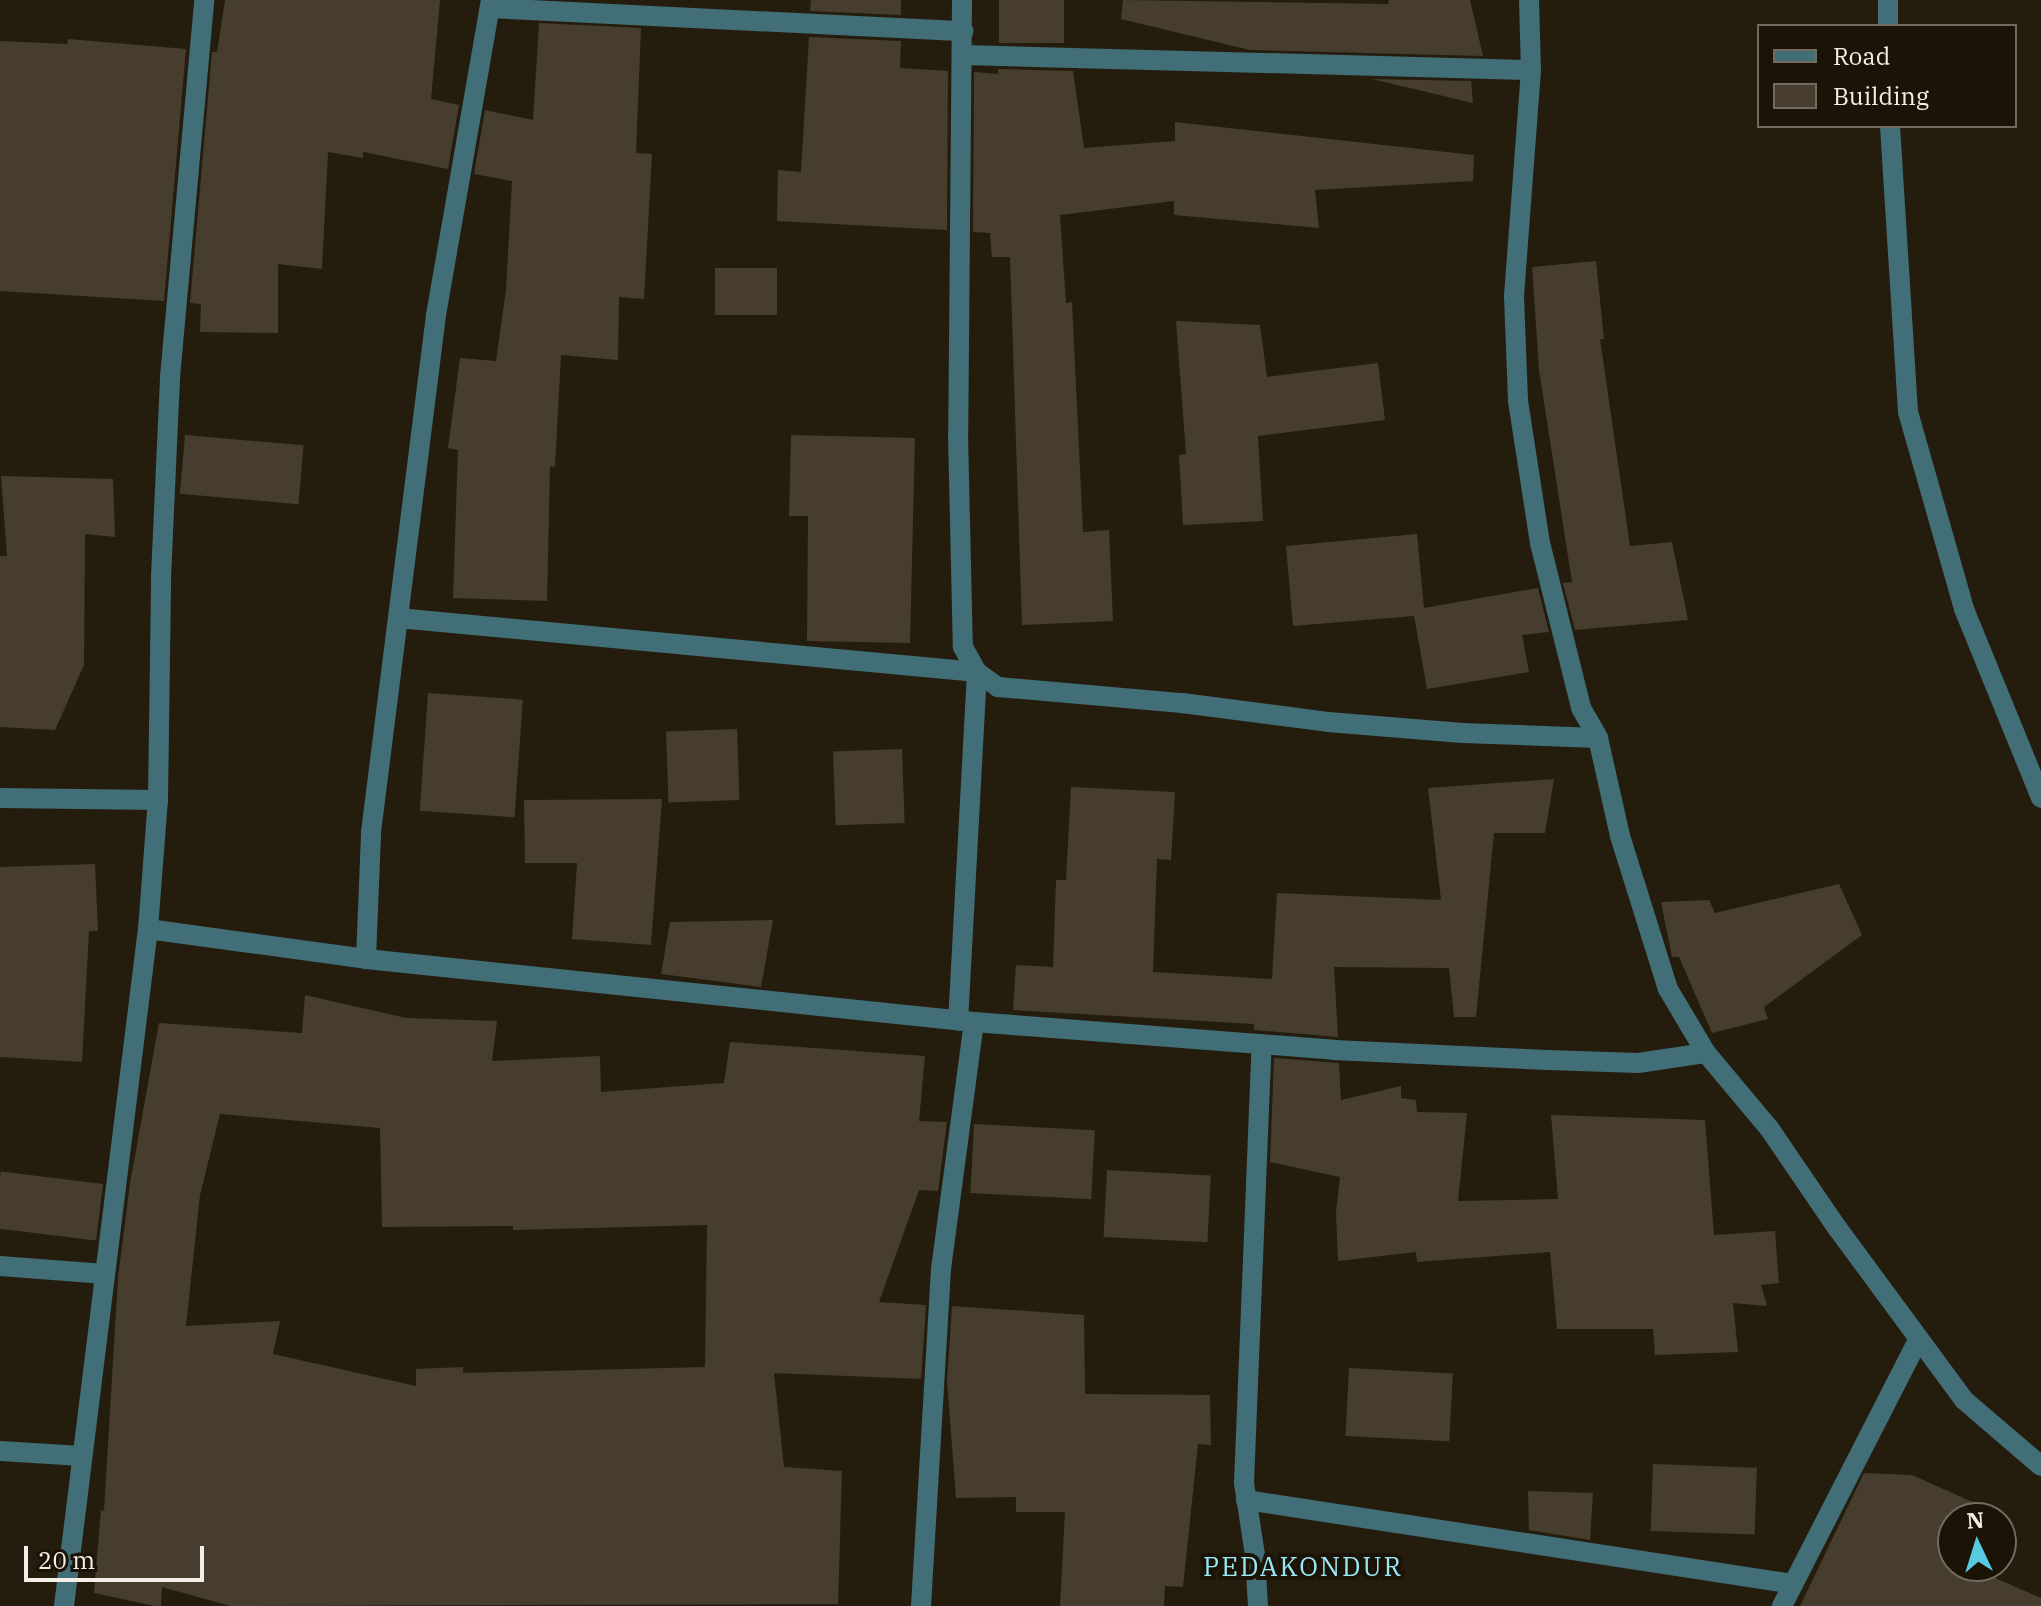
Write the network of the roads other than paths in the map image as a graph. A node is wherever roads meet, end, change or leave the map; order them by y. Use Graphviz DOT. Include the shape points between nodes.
graph roads {
  1 [pos="204,0"];
  2 [pos="962,0"];
  3 [pos="1529,0"];
  4 [pos="1888,0"];
  5 [pos="491,4"];
  6 [pos="1888,24"];
  7 [pos="963,31"];
  8 [pos="964,55"];
  9 [pos="1531,70"];
  10 [pos="1890,128"];
  11 [pos="398,618"];
  12 [pos="977,672"];
  13 [pos="1598,738"];
  14 [pos="0,798"];
  15 [pos="2041,798"];
  16 [pos="158,800"];
  17 [pos="148,929"];
  18 [pos="366,959"];
  19 [pos="966,1021"];
  20 [pos="1262,1044"];
  21 [pos="1706,1053"];
  22 [pos="0,1266"];
  23 [pos="105,1274"];
  24 [pos="1918,1340"];
  25 [pos="0,1451"];
  26 [pos="82,1456"];
  27 [pos="2041,1466"];
  28 [pos="1246,1500"];
  29 [pos="1793,1584"];
  30 [pos="64,1606"];
  31 [pos="921,1606"];
  32 [pos="1258,1606"];
  33 [pos="1782,1606"];
  1 -- 16 [label="street" via="170,377"];
  2 -- 7 [label="street"];
  3 -- 9 [label="street"];
  4 -- 6 [label="street"];
  5 -- 7 [label="street"];
  5 -- 11 [label="street" via="436,315"];
  7 -- 8 [label="street"];
  8 -- 9 [label="street"];
  8 -- 12 [label="street" via="958,434 962,631 963,647"];
  9 -- 13 [label="street" via="1514,296 1518,401 1540,543 1581,708"];
  10 -- 15 [label="street" via="1908,412 1964,609"];
  11 -- 12 [label="street"];
  11 -- 18 [label="street" via="371,832"];
  12 -- 13 [label="street" via="998,687 1328,722"];
  12 -- 19 [label="street"];
  13 -- 21 [label="street" via="1620,836 1668,989"];
  14 -- 16 [label="street"];
  16 -- 17 [label="street"];
  17 -- 18 [label="street"];
  17 -- 23 [label="street"];
  18 -- 19 [label="street"];
  19 -- 20 [label="street"];
  19 -- 31 [label="street" via="941,1269"];
  20 -- 21 [label="street" via="1638,1063"];
  20 -- 28 [label="street"];
  21 -- 24 [label="street" via="1769,1128"];
  22 -- 23 [label="street"];
  23 -- 26 [label="street"];
  24 -- 27 [label="street" via="1964,1400"];
  24 -- 29 [label="street"];
  25 -- 26 [label="street"];
  26 -- 30 [label="street"];
  28 -- 29 [label="street"];
  28 -- 32 [label="street"];
  29 -- 33 [label="street"];
}
